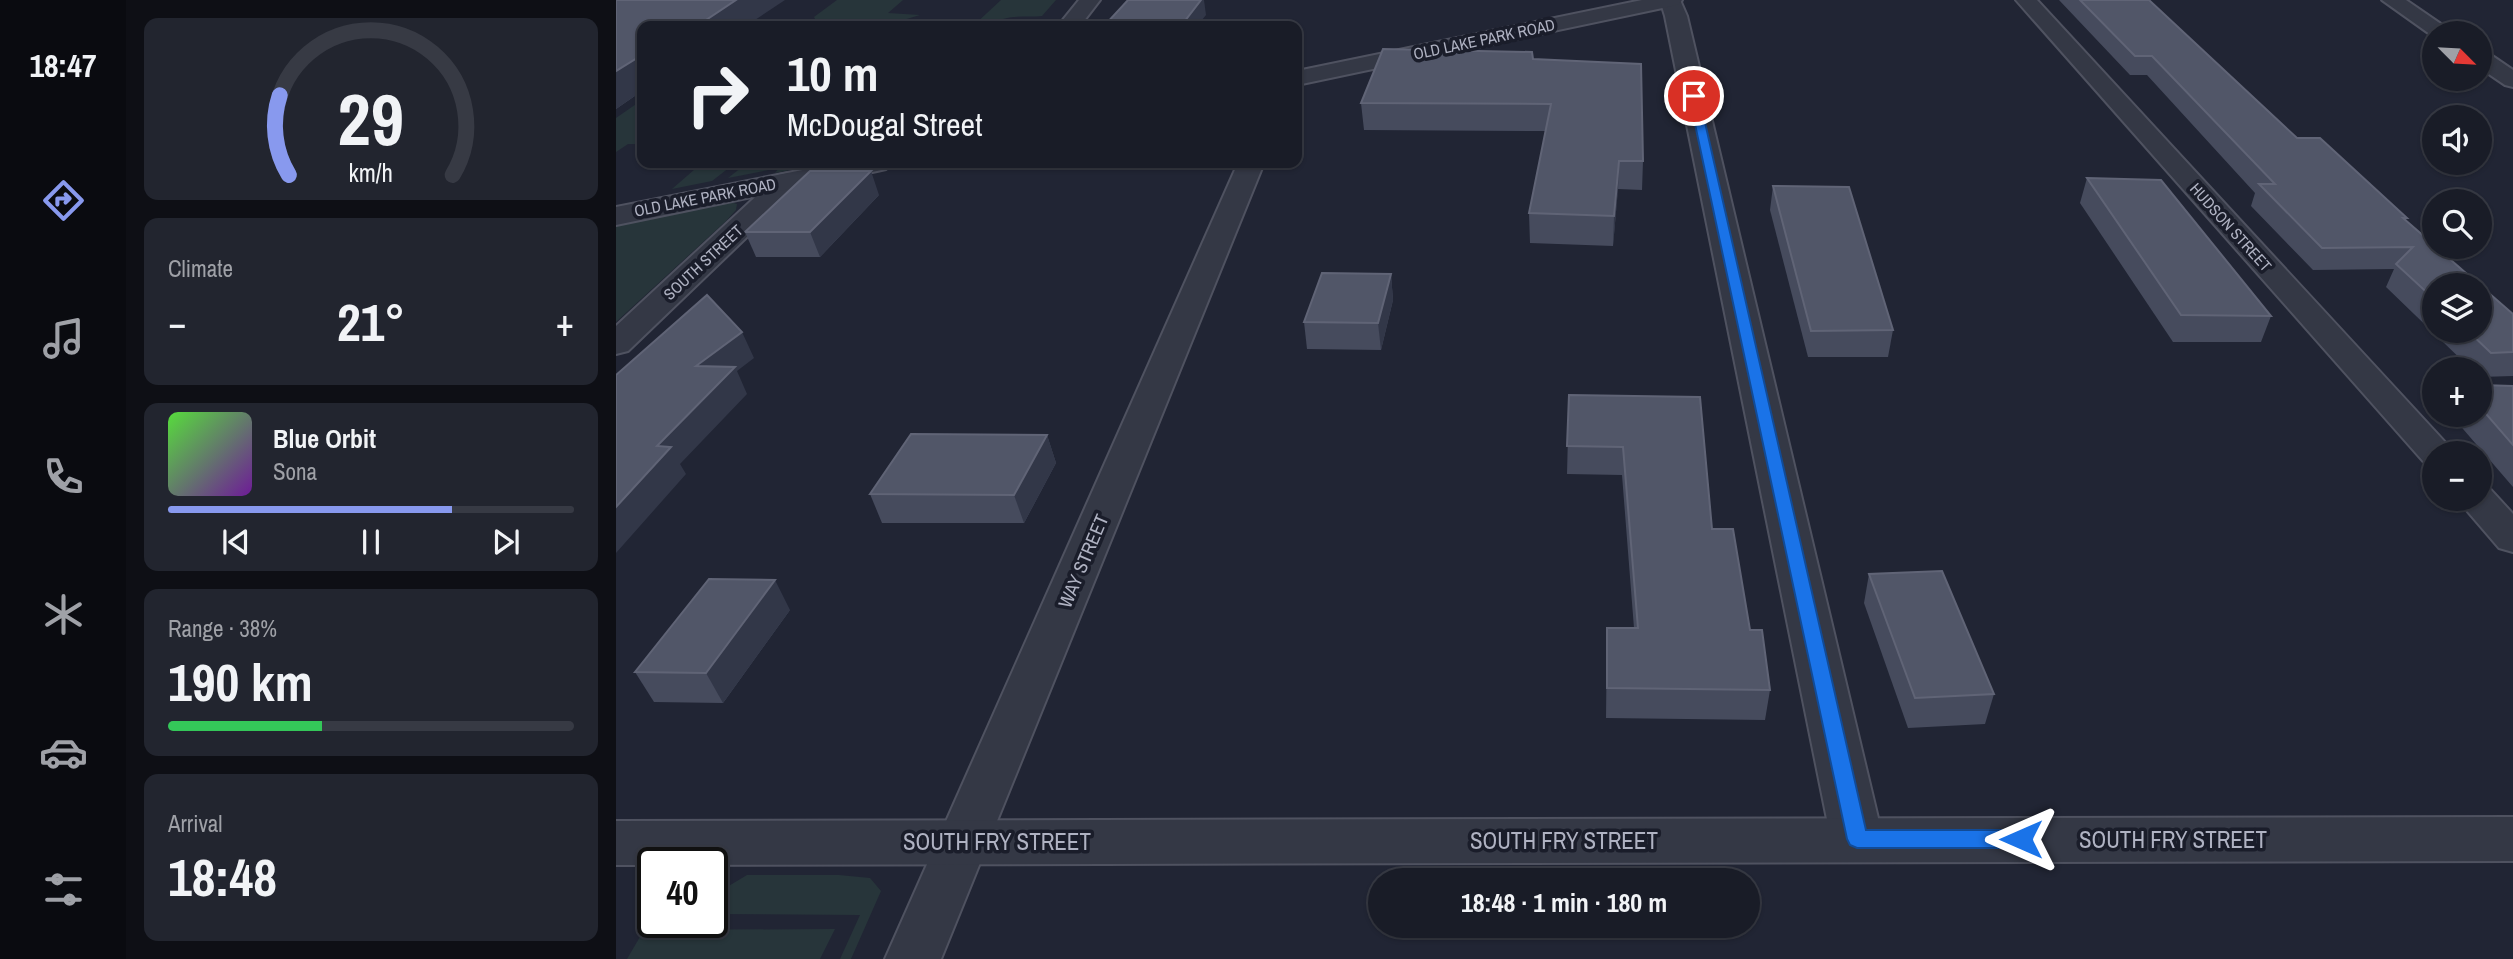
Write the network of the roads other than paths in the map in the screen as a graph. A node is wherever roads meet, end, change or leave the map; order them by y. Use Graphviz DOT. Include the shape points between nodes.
graph roads {
  1 [pos="1090,0"];
  2 [pos="1671,0"];
  3 [pos="2026,0"];
  4 [pos="2392,0"];
  5 [pos="1073,21"];
  6 [pos="2424,21"];
  7 [pos="2492,66"];
  8 [pos="1302,77"];
  9 [pos="2513,80"];
  10 [pos="853,168"];
  11 [pos="1249,168"];
  12 [pos="789,181"];
  13 [pos="616,216"];
  14 [pos="616,344"];
  15 [pos="2424,441"];
  16 [pos="2488,511"];
  17 [pos="2513,539"];
  18 [pos="1857,839"];
  19 [pos="2513,839"];
  20 [pos="965,841"];
  21 [pos="616,843"];
  22 [pos="914,959"];
  1 -- 5 [label="street"];
  2 -- 8 [label="street, OLD LAKE PARK ROAD"];
  2 -- 18 [label="street"];
  3 -- 15 [label="street, HUDSON STREET"];
  4 -- 6 [label="street"];
  7 -- 9 [label="street"];
  10 -- 12 [label="street, OLD LAKE PARK ROAD"];
  11 -- 20 [label="street, WAY STREET"];
  12 -- 13 [label="street, OLD LAKE PARK ROAD"];
  12 -- 14 [label="street, SOUTH STREET"];
  16 -- 17 [label="street"];
  18 -- 19 [label="street, SOUTH FRY STREET"];
  18 -- 20 [label="street, SOUTH FRY STREET"];
  20 -- 21 [label="street, SOUTH FRY STREET"];
  20 -- 22 [label="street, WAY STREET"];
}
